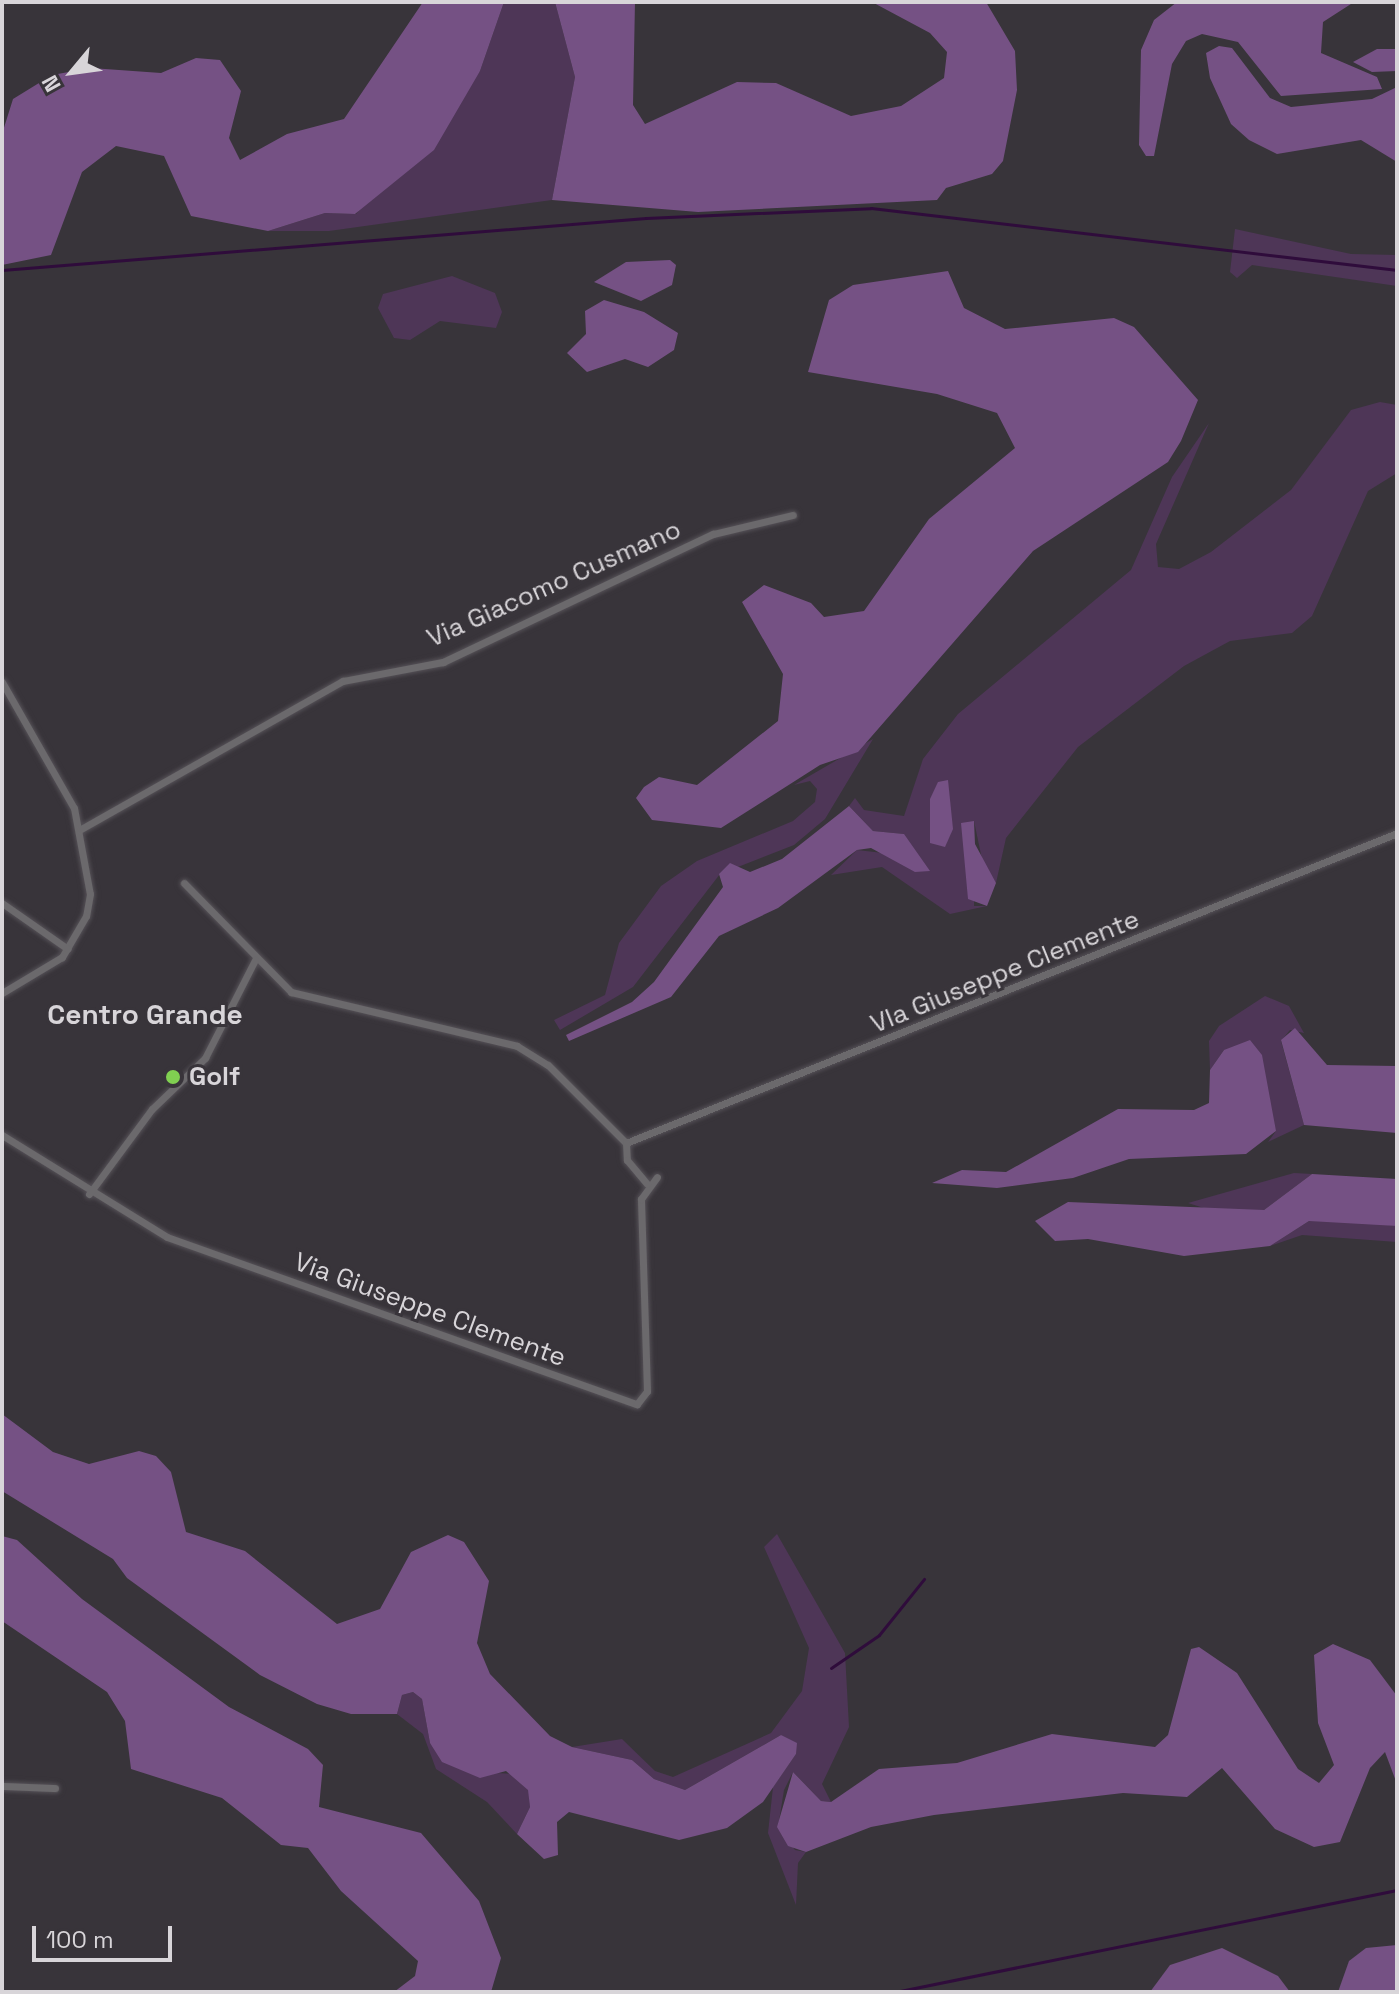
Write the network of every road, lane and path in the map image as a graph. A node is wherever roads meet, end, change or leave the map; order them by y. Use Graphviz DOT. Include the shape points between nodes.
graph roads {
  1 [pos="793,515"];
  2 [pos="2,682"];
  3 [pos="81,829"];
  4 [pos="1397,833"];
  5 [pos="184,883"];
  6 [pos="2,903"];
  7 [pos="68,949"];
  8 [pos="255,960"];
  9 [pos="2,993"];
  10 [pos="2,1135"];
  11 [pos="626,1143"];
  12 [pos="657,1177"];
  13 [pos="647,1184"];
  14 [pos="89,1194"];
  15 [pos="2,1786"];
  16 [pos="55,1788"];
  1 -- 3 [label="street, Via Giacomo Cusmano" via="713,534 443,662 343,681"];
  2 -- 3 [label="street" via="51,757"];
  3 -- 7 [label="street" via="90,894"];
  4 -- 11 [label="street, VIa Giuseppe Clemente"];
  5 -- 8 [label="street" via="233,927"];
  6 -- 7 [label="street"];
  7 -- 9 [label="street"];
  8 -- 11 [label="street" via="283,987 317,1003 535,1054"];
  8 -- 14 [label="street" via="205,1058 152,1109"];
  10 -- 14 [label="street, Via Giuseppe Clemente"];
  11 -- 13 [label="street" via="627,1160"];
  12 -- 13 [label="street"];
  13 -- 14 [label="street, Via Giuseppe Clemente" via="641,1199 647,1391 637,1404 167,1237"];
  15 -- 16 [label="street"];
}
